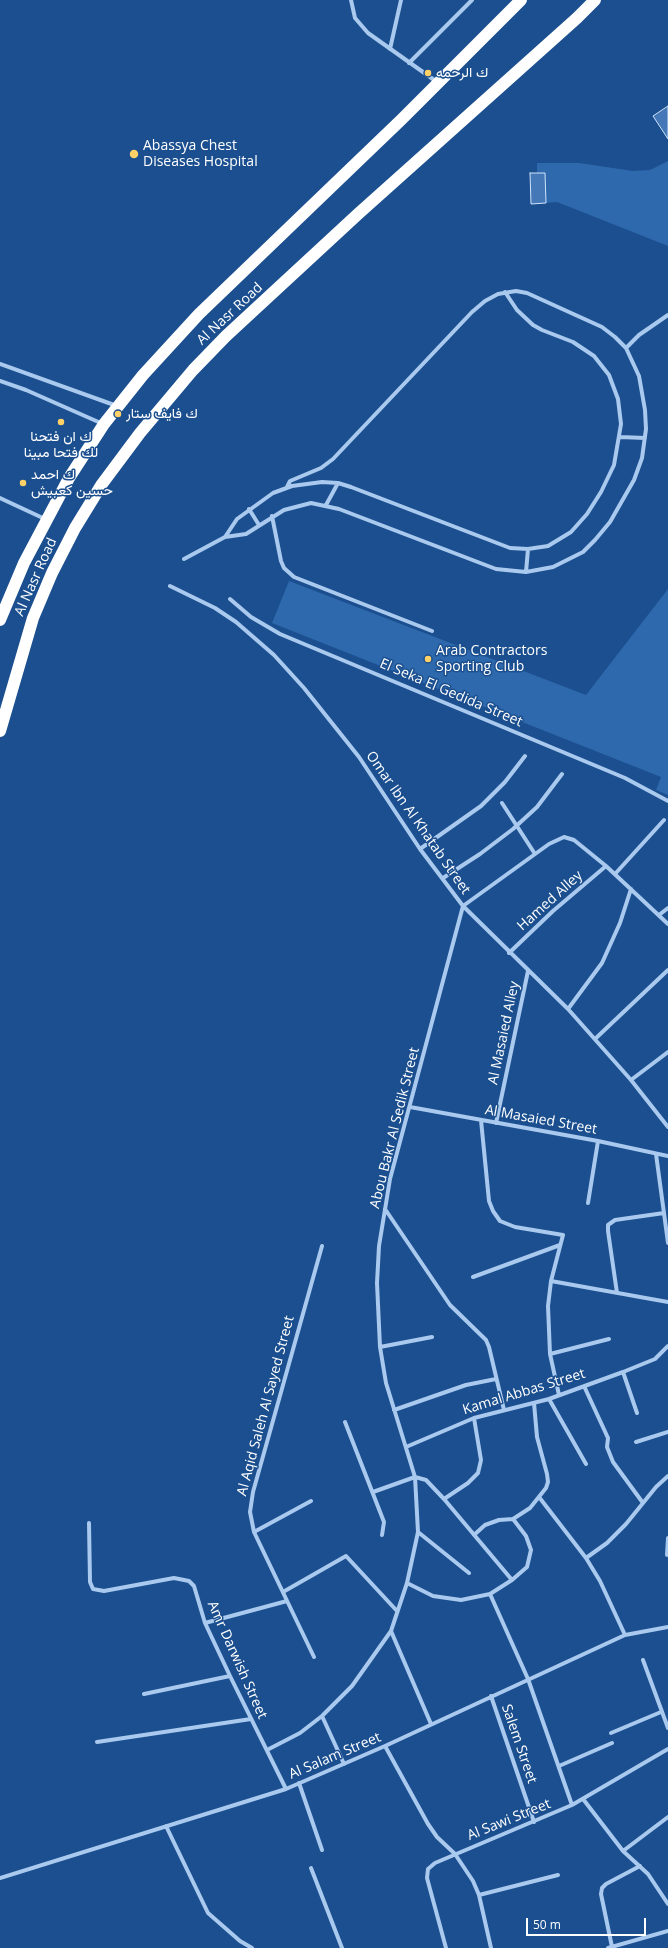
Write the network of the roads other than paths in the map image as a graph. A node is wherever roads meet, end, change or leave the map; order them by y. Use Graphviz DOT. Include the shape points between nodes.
graph roads {
  1 [pos="351,0"];
  2 [pos="401,0"];
  3 [pos="472,0"];
  4 [pos="521,0"];
  5 [pos="594,0"];
  6 [pos="390,49"];
  7 [pos="409,63"];
  8 [pos="437,82"];
  9 [pos="505,292"];
  10 [pos="668,316"];
  11 [pos="626,348"];
  12 [pos="0,364"];
  13 [pos="0,381"];
  14 [pos="117,407"];
  15 [pos="104,424"];
  16 [pos="620,437"];
  17 [pos="645,438"];
  18 [pos="338,483"];
  19 [pos="287,487"];
  20 [pos="0,498"];
  21 [pos="326,505"];
  22 [pos="249,509"];
  23 [pos="272,516"];
  24 [pos="46,519"];
  25 [pos="258,525"];
  26 [pos="225,537"];
  27 [pos="528,550"];
  28 [pos="184,559"];
  29 [pos="526,572"];
  30 [pos="170,586"];
  31 [pos="230,599"];
  32 [pos="0,620"];
  33 [pos="432,631"];
  34 [pos="0,730"];
  35 [pos="525,756"];
  36 [pos="562,774"];
  37 [pos="668,801"];
  38 [pos="502,803"];
  39 [pos="664,820"];
  40 [pos="518,825"];
  41 [pos="420,849"];
  42 [pos="535,854"];
  43 [pos="606,866"];
  44 [pos="615,874"];
  45 [pos="443,878"];
  46 [pos="631,889"];
  47 [pos="463,906"];
  48 [pos="668,908"];
  49 [pos="659,915"];
  50 [pos="668,924"];
  51 [pos="509,953"];
  52 [pos="528,971"];
  53 [pos="668,972"];
  54 [pos="568,1009"];
  55 [pos="595,1039"];
  56 [pos="668,1052"];
  57 [pos="631,1080"];
  58 [pos="410,1107"];
  59 [pos="481,1120"];
  60 [pos="496,1123"];
  61 [pos="668,1127"];
  62 [pos="598,1141"];
  63 [pos="656,1154"];
  64 [pos="668,1156"];
  65 [pos="588,1203"];
  66 [pos="385,1209"];
  67 [pos="664,1214"];
  68 [pos="668,1243"];
  69 [pos="560,1245"];
  70 [pos="322,1246"];
  71 [pos="473,1277"];
  72 [pos="551,1281"];
  73 [pos="618,1293"];
  74 [pos="668,1302"];
  75 [pos="432,1337"];
  76 [pos="609,1339"];
  77 [pos="668,1346"];
  78 [pos="380,1347"];
  79 [pos="550,1354"];
  80 [pos="623,1372"];
  81 [pos="496,1379"];
  82 [pos="584,1386"];
  83 [pos="559,1396"];
  84 [pos="549,1399"];
  85 [pos="534,1403"];
  86 [pos="394,1410"];
  87 [pos="504,1410"];
  88 [pos="637,1413"];
  89 [pos="474,1418"];
  90 [pos="345,1422"];
  91 [pos="668,1432"];
  92 [pos="636,1442"];
  93 [pos="406,1447"];
  94 [pos="586,1464"];
  95 [pos="668,1476"];
  96 [pos="415,1477"];
  97 [pos="373,1492"];
  98 [pos="539,1497"];
  99 [pos="444,1499"];
  100 [pos="311,1501"];
  101 [pos="643,1503"];
  102 [pos="513,1518"];
  103 [pos="89,1522"];
  104 [pos="254,1532"];
  105 [pos="418,1532"];
  106 [pos="382,1535"];
  107 [pos="474,1535"];
  108 [pos="668,1538"];
  109 [pos="667,1555"];
  110 [pos="586,1558"];
  111 [pos="469,1573"];
  112 [pos="512,1580"];
  113 [pos="407,1583"];
  114 [pos="283,1592"];
  115 [pos="490,1594"];
  116 [pos="287,1602"];
  117 [pos="397,1611"];
  118 [pos="205,1623"];
  119 [pos="668,1627"];
  120 [pos="391,1631"];
  121 [pos="625,1635"];
  122 [pos="314,1657"];
  123 [pos="643,1660"];
  124 [pos="230,1676"];
  125 [pos="528,1679"];
  126 [pos="144,1694"];
  127 [pos="491,1696"];
  128 [pos="661,1712"];
  129 [pos="322,1716"];
  130 [pos="251,1719"];
  131 [pos="431,1724"];
  132 [pos="668,1728"];
  133 [pos="612,1733"];
  134 [pos="97,1742"];
  135 [pos="612,1743"];
  136 [pos="385,1746"];
  137 [pos="668,1749"];
  138 [pos="267,1750"];
  139 [pos="344,1764"];
  140 [pos="559,1766"];
  141 [pos="299,1782"];
  142 [pos="286,1789"];
  143 [pos="583,1799"];
  144 [pos="572,1805"];
  145 [pos="668,1817"];
  146 [pos="534,1822"];
  147 [pos="166,1826"];
  148 [pos="322,1850"];
  149 [pos="623,1851"];
  150 [pos="456,1854"];
  151 [pos="640,1866"];
  152 [pos="311,1868"];
  153 [pos="558,1875"];
  154 [pos="0,1878"];
  155 [pos="479,1895"];
  156 [pos="668,1904"];
  157 [pos="668,1931"];
  158 [pos="625,1946"];
  159 [pos="610,1947"];
  160 [pos="252,1948"];
  161 [pos="342,1948"];
  162 [pos="446,1948"];
  163 [pos="491,1948"];
  1 -- 6 [label="street" via="355,18 368,33"];
  2 -- 6 [label="street"];
  3 -- 7 [label="street"];
  4 -- 8 [label="highway, Al Nasr Road"];
  5 -- 34 [label="highway, Al Nasr Road" via="226,336 193,370 140,433 102,484 52,573 33,618"];
  6 -- 7 [label="street"];
  7 -- 8 [label="street"];
  8 -- 14 [label="highway, Al Nasr Road" via="185,329 147,369"];
  9 -- 11 [label="street" via="522,291 538,297 602,327"];
  9 -- 16 [label="street" via="517,310 533,325 584,348 602,365 615,387 621,424"];
  9 -- 19 [label="street" via="479,305 333,459 321,468 290,481"];
  10 -- 11 [label="street" via="639,335"];
  11 -- 17 [label="street" via="639,376 645,410"];
  12 -- 14 [label="street"];
  13 -- 15 [label="street"];
  14 -- 15 [label="highway, Al Nasr Road"];
  15 -- 24 [label="highway, Al Nasr Road" via="68,478"];
  16 -- 17 [label="street"];
  16 -- 27 [label="street" via="607,483 580,523 560,540 548,546"];
  17 -- 29 [label="street" via="642,458 634,480 595,540 582,552 553,567"];
  18 -- 19 [label="street" via="312,482"];
  18 -- 21 [label="street"];
  18 -- 27 [label="street" via="498,545"];
  19 -- 22 [label="street" via="272,493"];
  20 -- 24 [label="street"];
  21 -- 23 [label="street" via="302,504"];
  21 -- 29 [label="street" via="484,565"];
  22 -- 25 [label="street"];
  22 -- 26 [label="street" via="237,519"];
  23 -- 25 [label="street"];
  23 -- 33 [label="street" via="280,560 294,577"];
  24 -- 32 [label="highway, Al Nasr Road" via="24,562"];
  25 -- 26 [label="street" via="246,534"];
  26 -- 28 [label="street"];
  27 -- 29 [label="street"];
  30 -- 41 [label="street, Omar Ibn Al Khatab Street" via="199,599 236,622 274,655 359,757"];
  31 -- 37 [label="street, El Seka El Gedida Street" via="251,617 280,634 625,778"];
  35 -- 41 [label="street" via="505,782 481,806"];
  36 -- 40 [label="street" via="537,807"];
  38 -- 40 [label="street"];
  39 -- 44 [label="street"];
  40 -- 42 [label="street"];
  40 -- 45 [label="street"];
  41 -- 45 [label="street, Omar Ibn Al Khatab Street"];
  42 -- 43 [label="street" via="564,837 574,840"];
  42 -- 47 [label="street"];
  43 -- 44 [label="street"];
  43 -- 51 [label="street, Hamed Alley"];
  44 -- 46 [label="street"];
  45 -- 47 [label="street, Omar Ibn Al Khatab Street"];
  46 -- 49 [label="street"];
  46 -- 54 [label="street" via="620,923 602,963"];
  47 -- 51 [label="street, Omar Ibn Al Khatab Street"];
  47 -- 58 [label="street, Abou Bakr Al Sedik Street"];
  48 -- 49 [label="street"];
  49 -- 50 [label="street"];
  51 -- 52 [label="street, Omar Ibn Al Khatab Street"];
  52 -- 54 [label="street, Omar Ibn Al Khatab Street"];
  52 -- 60 [label="street, Al Masaied Alley"];
  53 -- 55 [label="street"];
  54 -- 55 [label="street, Omar Ibn Al Khatab Street"];
  55 -- 57 [label="street, Omar Ibn Al Khatab Street"];
  56 -- 57 [label="street"];
  57 -- 61 [label="street, Omar Ibn Al Khatab Street"];
  58 -- 59 [label="street, Al Masaied Street"];
  58 -- 66 [label="street, Abou Bakr Al Sedik Street" via="390,1179"];
  59 -- 60 [label="street, Al Masaied Street"];
  59 -- 69 [label="street" via="489,1201 493,1212 500,1220 514,1227 563,1235"];
  60 -- 62 [label="street, Al Masaied Street"];
  62 -- 63 [label="street, Al Masaied Street"];
  62 -- 65 [label="street"];
  63 -- 64 [label="street, Al Masaied Street"];
  63 -- 67 [label="street"];
  66 -- 78 [label="street, Abou Bakr Al Sedik Street" via="377,1283"];
  66 -- 81 [label="street" via="450,1305 486,1340"];
  67 -- 68 [label="street"];
  67 -- 73 [label="street" via="614,1220 608,1225"];
  69 -- 71 [label="street"];
  69 -- 72 [label="street"];
  70 -- 104 [label="street, Al Aqid Saleh Al Sayed Street" via="253,1492 250,1512"];
  72 -- 73 [label="street"];
  72 -- 79 [label="street" via="548,1306"];
  73 -- 74 [label="street"];
  75 -- 78 [label="street"];
  76 -- 79 [label="street"];
  77 -- 80 [label="street, Kamal Abbas Street" via="655,1359"];
  78 -- 86 [label="street, Abou Bakr Al Sedik Street"];
  79 -- 83 [label="street"];
  80 -- 82 [label="street, Kamal Abbas Street"];
  80 -- 88 [label="street"];
  81 -- 86 [label="street" via="466,1385"];
  81 -- 87 [label="street"];
  82 -- 83 [label="street, Kamal Abbas Street"];
  82 -- 101 [label="street" via="608,1438 607,1447 613,1462"];
  83 -- 84 [label="street, Kamal Abbas Street"];
  84 -- 85 [label="street, Kamal Abbas Street"];
  84 -- 94 [label="street"];
  85 -- 87 [label="street, Kamal Abbas Street"];
  85 -- 98 [label="street" via="537,1437 548,1478 546,1488"];
  86 -- 93 [label="street, Abou Bakr Al Sedik Street"];
  87 -- 89 [label="street, Kamal Abbas Street"];
  89 -- 93 [label="street, Kamal Abbas Street"];
  89 -- 99 [label="street" via="481,1460 478,1473"];
  90 -- 97 [label="street"];
  91 -- 92 [label="street"];
  93 -- 96 [label="street, Abou Bakr Al Sedik Street"];
  95 -- 101 [label="street" via="656,1486"];
  96 -- 97 [label="street"];
  96 -- 99 [label="street" via="426,1480"];
  96 -- 105 [label="street, Abou Bakr Al Sedik Street"];
  97 -- 106 [label="street" via="384,1522"];
  98 -- 102 [label="street" via="530,1508"];
  98 -- 110 [label="street"];
  99 -- 107 [label="street"];
  100 -- 104 [label="street"];
  101 -- 110 [label="street" via="607,1543"];
  102 -- 107 [label="street" via="485,1525"];
  102 -- 112 [label="street" via="526,1536 531,1550 527,1567"];
  103 -- 118 [label="street, Amr Darwish Street" via="90,1582 93,1589 104,1591 174,1578 189,1581 194,1586"];
  104 -- 114 [label="street, Al Aqid Saleh Al Sayed Street"];
  105 -- 111 [label="street"];
  105 -- 113 [label="street, Abou Bakr Al Sedik Street"];
  107 -- 112 [label="street"];
  108 -- 109 [label="street"];
  110 -- 121 [label="street" via="600,1581"];
  112 -- 115 [label="street"];
  113 -- 115 [label="street" via="433,1596 462,1600"];
  113 -- 117 [label="street, Abou Bakr Al Sedik Street"];
  114 -- 116 [label="street, Al Aqid Saleh Al Sayed Street"];
  114 -- 117 [label="street" via="346,1556"];
  115 -- 125 [label="street"];
  116 -- 118 [label="street"];
  116 -- 122 [label="street, Al Aqid Saleh Al Sayed Street"];
  117 -- 120 [label="street, Abou Bakr Al Sedik Street"];
  118 -- 124 [label="street, Amr Darwish Street"];
  119 -- 121 [label="street, Al Salam Street"];
  120 -- 129 [label="street, Abou Bakr Al Sedik Street" via="352,1686"];
  120 -- 131 [label="street"];
  121 -- 125 [label="street, Al Salam Street"];
  123 -- 128 [label="street"];
  124 -- 126 [label="street"];
  124 -- 130 [label="street, Amr Darwish Street"];
  125 -- 127 [label="street, Al Salam Street"];
  125 -- 140 [label="street"];
  127 -- 131 [label="street, Al Salam Street"];
  127 -- 146 [label="street, Salem Street"];
  128 -- 132 [label="street"];
  128 -- 133 [label="street"];
  129 -- 138 [label="street, Abou Bakr Al Sedik Street" via="300,1733"];
  129 -- 139 [label="street"];
  130 -- 134 [label="street"];
  130 -- 138 [label="street, Amr Darwish Street"];
  131 -- 136 [label="street, Al Salam Street"];
  135 -- 140 [label="street"];
  136 -- 139 [label="street, Al Salam Street"];
  136 -- 150 [label="street" via="428,1824 437,1837"];
  137 -- 143 [label="street, Al Sawi Street"];
  138 -- 142 [label="street, Amr Darwish Street"];
  139 -- 141 [label="street, Al Salam Street"];
  140 -- 144 [label="street"];
  141 -- 142 [label="street, Al Salam Street"];
  141 -- 148 [label="street"];
  142 -- 147 [label="street, Al Salam Street"];
  143 -- 144 [label="street, Al Sawi Street"];
  143 -- 149 [label="street"];
  144 -- 146 [label="street, Al Sawi Street"];
  145 -- 149 [label="street"];
  146 -- 150 [label="street, Al Sawi Street"];
  147 -- 154 [label="street, Al Salam Street"];
  147 -- 160 [label="street" via="208,1913 240,1942"];
  149 -- 151 [label="street"];
  150 -- 155 [label="street"];
  150 -- 162 [label="street, Al Sawi Street" via="435,1863 428,1869 427,1878"];
  151 -- 156 [label="street"];
  151 -- 159 [label="street" via="602,1888"];
  152 -- 161 [label="street"];
  153 -- 155 [label="street"];
  155 -- 163 [label="street"];
  157 -- 158 [label="street"];
  158 -- 159 [label="street"];
}
